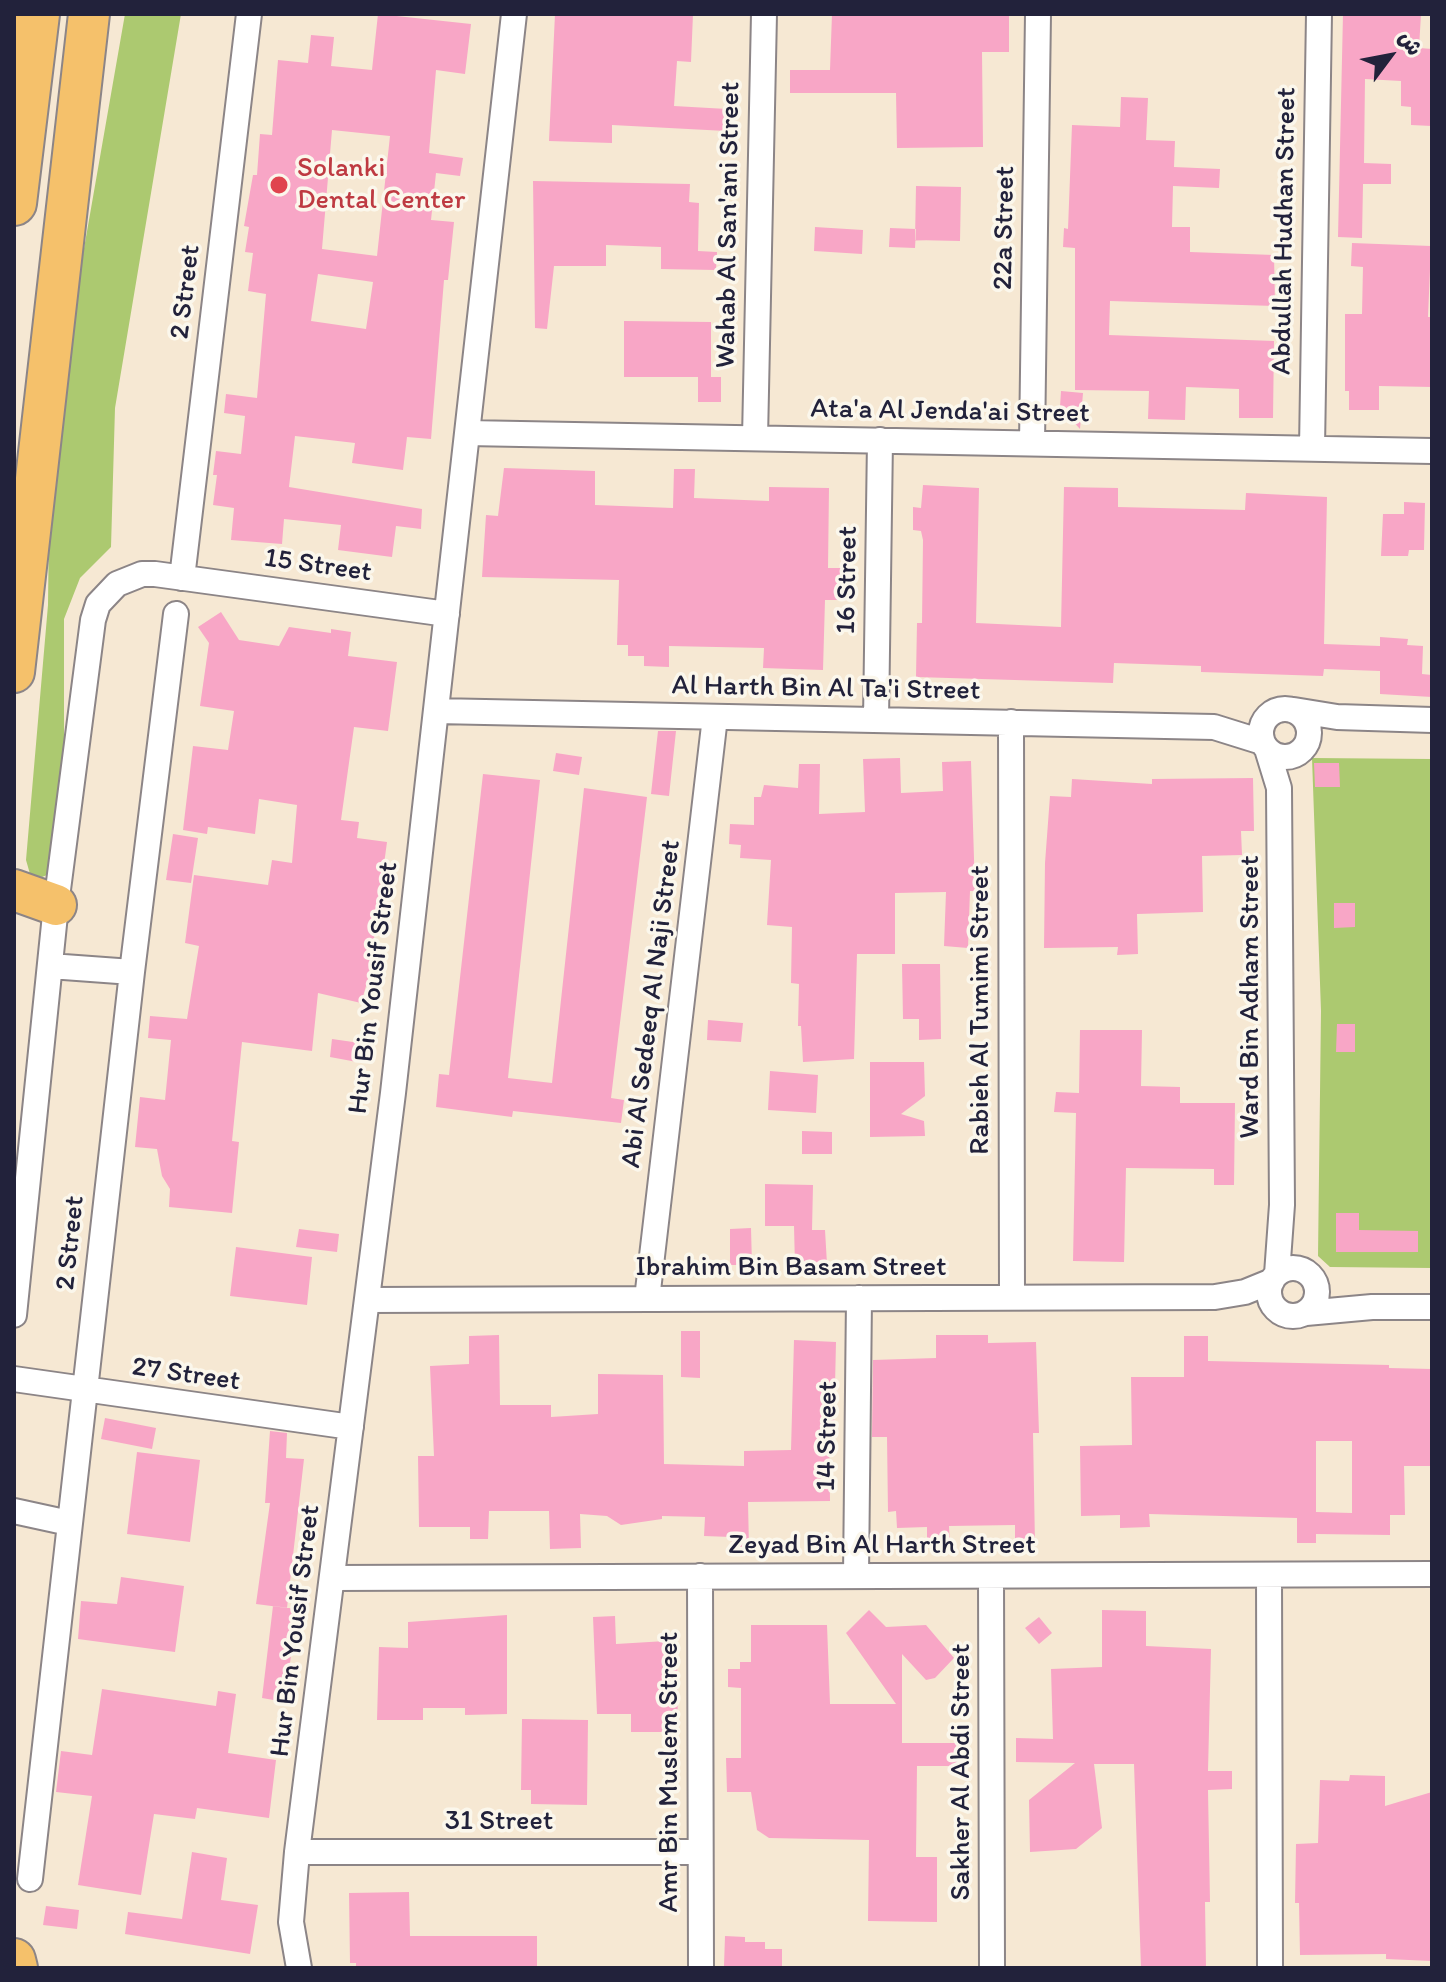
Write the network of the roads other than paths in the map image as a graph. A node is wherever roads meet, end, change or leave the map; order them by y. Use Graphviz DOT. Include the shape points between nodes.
graph roads {
  1 [pos="37,14"];
  2 [pos="249,14"];
  3 [pos="514,14"];
  4 [pos="764,14"];
  5 [pos="1038,14"];
  6 [pos="1319,14"];
  7 [pos="90,16"];
  8 [pos="14,203"];
  9 [pos="467,433"];
  10 [pos="755,438"];
  11 [pos="880,440"];
  12 [pos="1032,443"];
  13 [pos="1312,448"];
  14 [pos="1432,451"];
  15 [pos="182,578"];
  16 [pos="176,614"];
  17 [pos="447,614"];
  18 [pos="14,672"];
  19 [pos="1294,710"];
  20 [pos="436,711"];
  21 [pos="1268,715"];
  22 [pos="715,717"];
  23 [pos="1351,717"];
  24 [pos="876,720"];
  25 [pos="1432,720"];
  26 [pos="1011,722"];
  27 [pos="1214,727"];
  28 [pos="1264,745"];
  29 [pos="1300,748"];
  30 [pos="1279,788"];
  31 [pos="14,890"];
  32 [pos="56,905"];
  33 [pos="50,966"];
  34 [pos="132,972"];
  35 [pos="1282,1205"];
  36 [pos="1309,1276"];
  37 [pos="1274,1278"];
  38 [pos="1012,1297"];
  39 [pos="1215,1297"];
  40 [pos="859,1298"];
  41 [pos="647,1299"];
  42 [pos="367,1300"];
  43 [pos="1372,1307"];
  44 [pos="1432,1307"];
  45 [pos="1275,1309"];
  46 [pos="1306,1313"];
  47 [pos="14,1315"];
  48 [pos="14,1379"];
  49 [pos="85,1391"];
  50 [pos="351,1427"];
  51 [pos="14,1511"];
  52 [pos="69,1523"];
  53 [pos="1432,1574"];
  54 [pos="1269,1575"];
  55 [pos="700,1576"];
  56 [pos="856,1576"];
  57 [pos="991,1576"];
  58 [pos="333,1578"];
  59 [pos="297,1852"];
  60 [pos="700,1852"];
  61 [pos="30,1879"];
  62 [pos="14,1960"];
  63 [pos="16,1968"];
  64 [pos="299,1968"];
  65 [pos="701,1968"];
  66 [pos="992,1968"];
  67 [pos="1270,1968"];
  1 -- 8 [label="highway"];
  2 -- 15 [label="street, 2 Street"];
  3 -- 9 [label="street, Hur Bin Yousif Street"];
  4 -- 10 [label="street, Wahab Al San'ani Street"];
  5 -- 12 [label="street, 22a Street"];
  6 -- 13 [label="street, Abdullah Hudhan Street"];
  7 -- 18 [label="main road"];
  9 -- 10 [label="street, Ata'a Al Jenda'ai Street"];
  9 -- 17 [label="street, Hur Bin Yousif Street"];
  10 -- 11 [label="street, Ata'a Al Jenda'ai Street"];
  11 -- 12 [label="street, Ata'a Al Jenda'ai Street"];
  11 -- 24 [label="street, 16 Street"];
  12 -- 13 [label="street, Ata'a Al Jenda'ai Street"];
  13 -- 14 [label="street, Ata'a Al Jenda'ai Street"];
  15 -- 17 [label="street, 15 Street"];
  15 -- 32 [label="street, 15 Street" via="129,578 98,604"];
  16 -- 34 [label="street, 2 Street"];
  17 -- 20 [label="street, Hur Bin Yousif Street"];
  19 -- 21 [label="street"];
  19 -- 23 [label="street"];
  19 -- 29 [label="street" via="1308,726"];
  20 -- 22 [label="street, Al Harth Bin Al Ta'i Street"];
  20 -- 42 [label="street, Hur Bin Yousif Street"];
  21 -- 27 [label="street, Al Harth Bin Al Ta'i Street"];
  21 -- 28 [label="street" via="1261,727"];
  22 -- 24 [label="street, Al Harth Bin Al Ta'i Street"];
  22 -- 41 [label="street, Abi Al Sedeeq Al Naji Street"];
  23 -- 25 [label="street"];
  23 -- 29 [label="street" via="1328,726"];
  24 -- 26 [label="street, Al Harth Bin Al Ta'i Street"];
  26 -- 27 [label="street, Al Harth Bin Al Ta'i Street"];
  26 -- 38 [label="street, Rabieh Al Tumimi Street"];
  27 -- 28 [label="street, Al Harth Bin Al Ta'i Street"];
  28 -- 29 [label="street" via="1279,756"];
  28 -- 30 [label="street, Ward Bin Adham Street"];
  29 -- 30 [label="street, Ward Bin Adham Street"];
  30 -- 35 [label="street, Ward Bin Adham Street"];
  31 -- 32 [label="main road"];
  32 -- 33 [label="street, 15 Street"];
  33 -- 34 [label="street"];
  33 -- 47 [label="street, 15 Street"];
  34 -- 49 [label="street, 2 Street"];
  35 -- 36 [label="street, Ward Bin Adham Street" via="1291,1242"];
  35 -- 37 [label="street, Ward Bin Adham Street"];
  36 -- 37 [label="street" via="1294,1268"];
  36 -- 43 [label="street"];
  36 -- 46 [label="street" via="1317,1299"];
  37 -- 39 [label="street, Ibrahim Bin Basam Street" via="1245,1292"];
  37 -- 45 [label="street" via="1269,1291"];
  38 -- 39 [label="street, Ibrahim Bin Basam Street"];
  38 -- 40 [label="street, Ibrahim Bin Basam Street"];
  39 -- 45 [label="street, Ibrahim Bin Basam Street"];
  40 -- 41 [label="street, Ibrahim Bin Basam Street"];
  40 -- 56 [label="street, 14 Street"];
  41 -- 42 [label="street, Ibrahim Bin Basam Street"];
  42 -- 50 [label="street, Hur Bin Yousif Street"];
  43 -- 44 [label="street"];
  43 -- 46 [label="street"];
  45 -- 46 [label="street" via="1290,1316"];
  48 -- 49 [label="street, 27 Street"];
  49 -- 50 [label="street, 27 Street"];
  49 -- 52 [label="street, 2 Street"];
  50 -- 58 [label="street, Hur Bin Yousif Street"];
  51 -- 52 [label="street"];
  52 -- 61 [label="street, 2 Street"];
  53 -- 54 [label="street, Zeyad Bin Al Harth Street"];
  54 -- 57 [label="street, Zeyad Bin Al Harth Street"];
  54 -- 67 [label="street"];
  55 -- 56 [label="street, Zeyad Bin Al Harth Street"];
  55 -- 58 [label="street, Zeyad Bin Al Harth Street"];
  55 -- 60 [label="street, Amr Bin Muslem Street"];
  56 -- 57 [label="street, Zeyad Bin Al Harth Street"];
  57 -- 66 [label="street, Sakher Al Abdi Street"];
  58 -- 59 [label="street, Hur Bin Yousif Street"];
  59 -- 60 [label="street, 31 Street"];
  59 -- 64 [label="street, Hur Bin Yousif Street" via="291,1922"];
  60 -- 65 [label="street, Amr Bin Muslem Street"];
  62 -- 63 [label="highway"];
}
